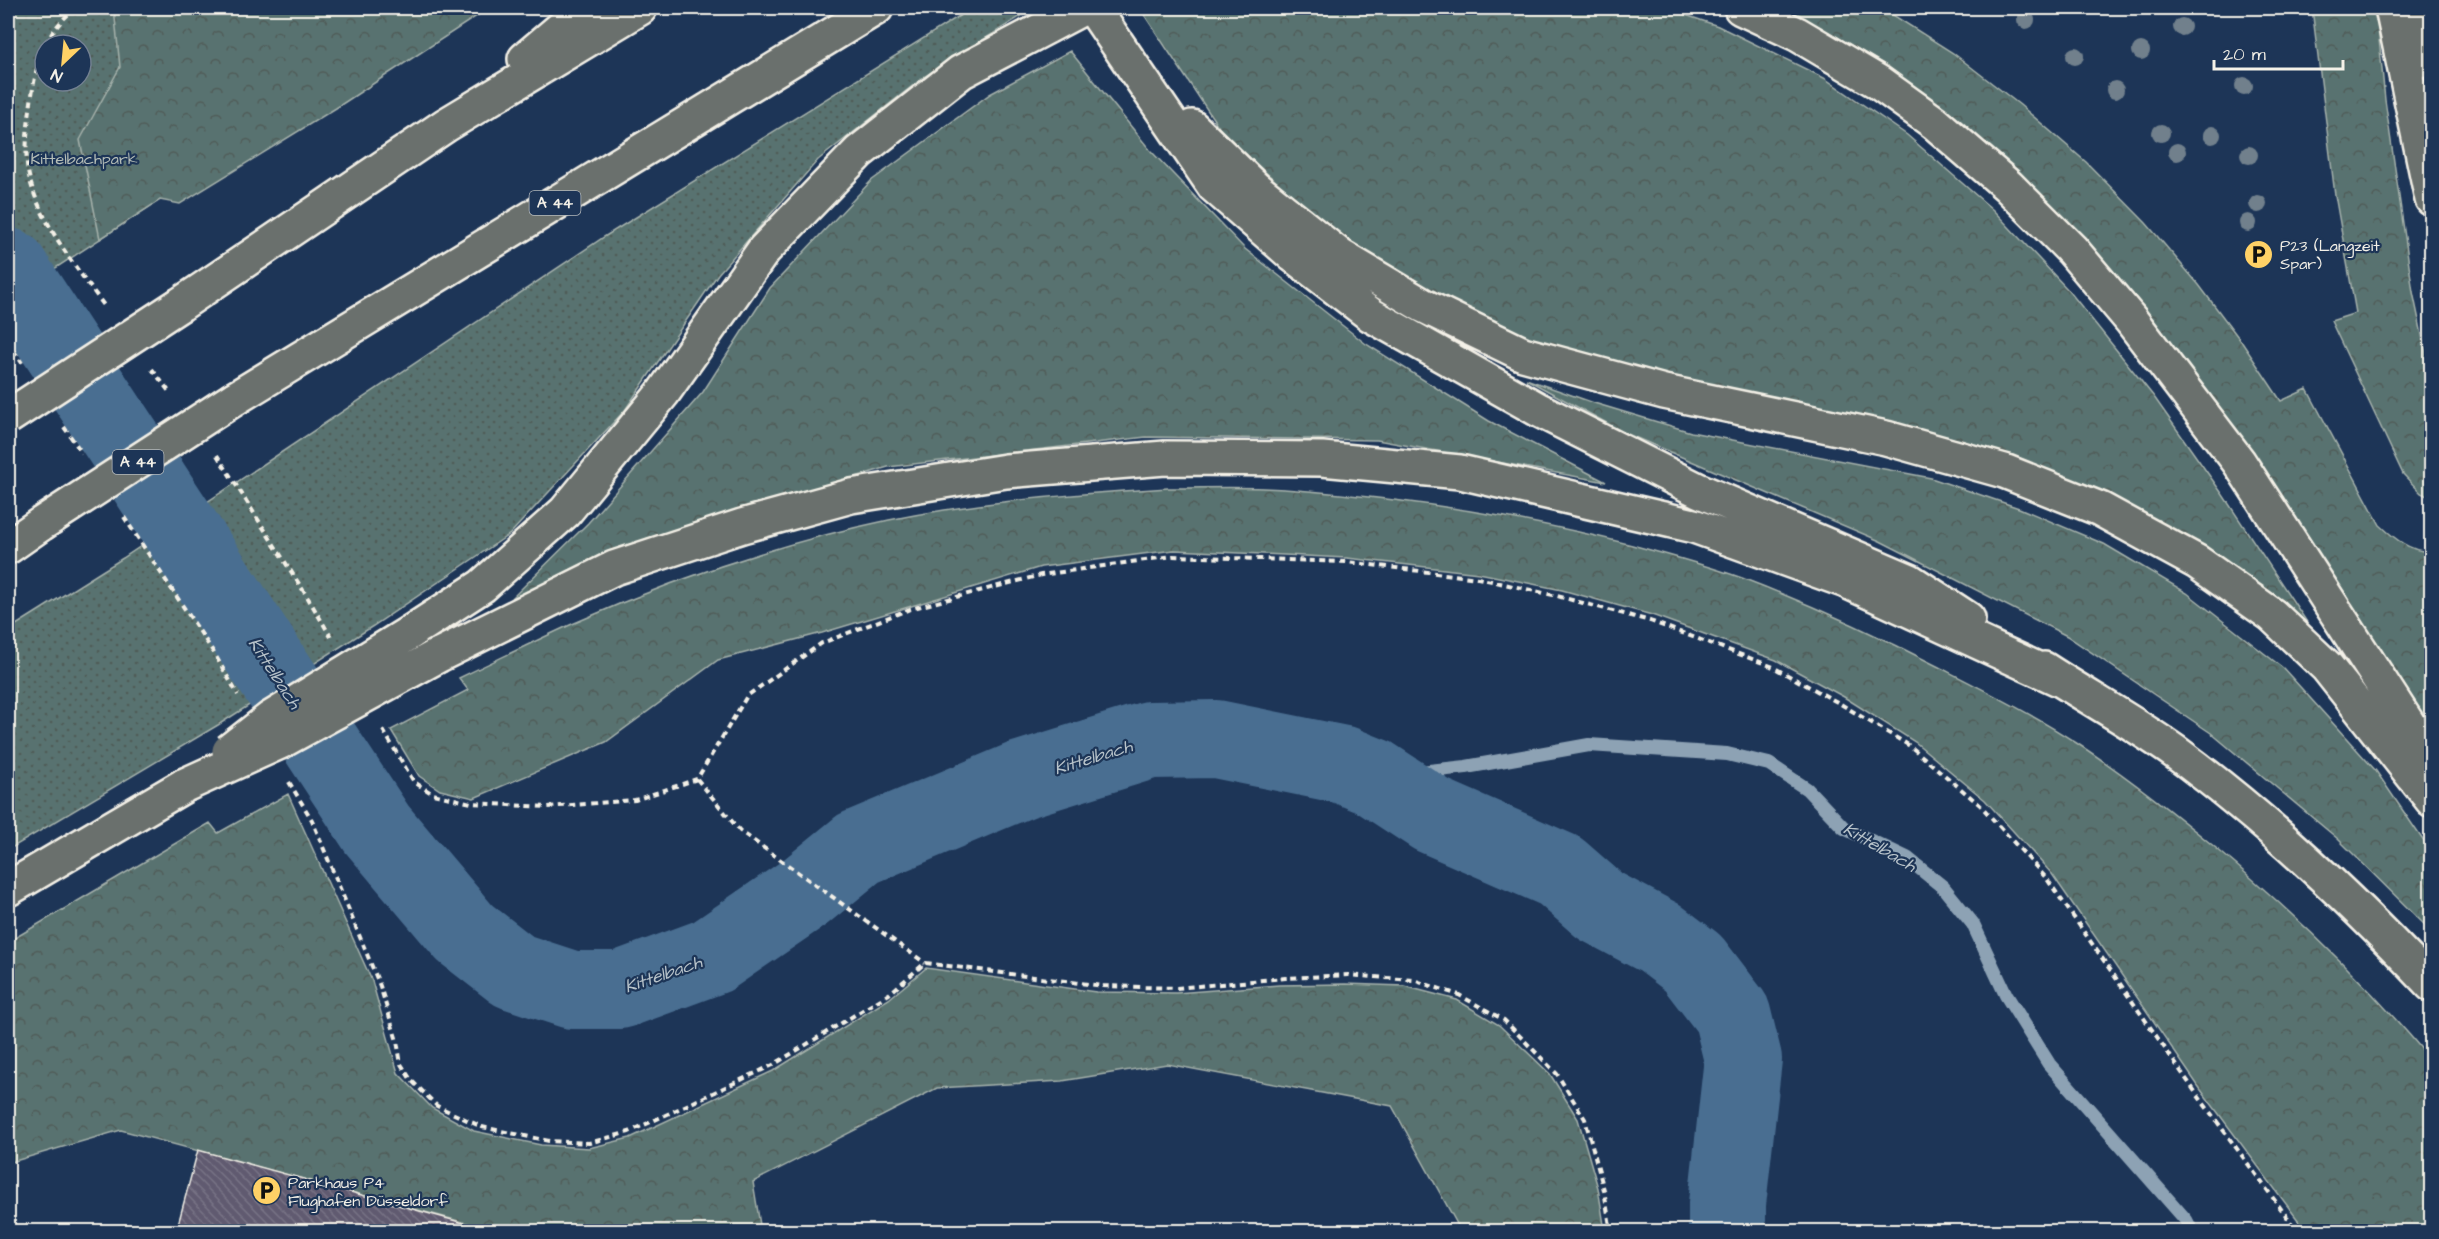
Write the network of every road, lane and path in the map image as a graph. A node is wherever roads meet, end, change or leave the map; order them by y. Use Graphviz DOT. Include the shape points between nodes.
graph roads {
  1 [pos="76,8"];
  2 [pos="585,8"];
  3 [pos="640,8"];
  4 [pos="876,8"];
  5 [pos="1083,8"];
  6 [pos="1093,8"];
  7 [pos="1742,8"];
  8 [pos="2392,8"];
  9 [pos="2418,8"];
  10 [pos="1136,74"];
  11 [pos="2412,97"];
  12 [pos="446,126"];
  13 [pos="2432,199"];
  14 [pos="108,311"];
  15 [pos="8,342"];
  16 [pos="151,367"];
  17 [pos="27,371"];
  18 [pos="172,395"];
  19 [pos="8,417"];
  20 [pos="59,420"];
  21 [pos="214,451"];
  22 [pos="85,459"];
  23 [pos="117,507"];
  24 [pos="8,547"];
  25 [pos="336,647"];
  26 [pos="2061,680"];
  27 [pos="243,702"];
  28 [pos="381,727"];
  29 [pos="2432,761"];
  30 [pos="697,778"];
  31 [pos="289,781"];
  32 [pos="185,785"];
  33 [pos="2432,800"];
  34 [pos="8,889"];
  35 [pos="925,963"];
  36 [pos="2432,985"];
  37 [pos="1611,1232"];
  38 [pos="2298,1232"];
  1 -- 14 [label="path" via="52,34 36,67 27,165 40,207 56,236"];
  2 -- 12 [label="highway"];
  3 -- 12 [label="highway"];
  4 -- 24 [label="highway, A 44, bridge" via="234,399"];
  5 -- 32 [label="highway, bridge" via="961,72 860,152 764,250 663,393 566,512 482,586 271,718"];
  6 -- 10 [label="highway"];
  7 -- 29 [label="highway" via="1797,34 1878,82 1935,123 2008,186 2072,250 2131,320 2239,462"];
  8 -- 11 [label="highway"];
  9 -- 11 [label="highway"];
  10 -- 26 [label="highway" via="1214,186 1294,256 1371,315 1539,410 1677,479 1910,581"];
  10 -- 33 [label="highway" via="1256,189 1340,256 1424,306 1523,354 1664,392 1886,438 2004,471 2100,509 2197,562 2272,615 2327,667"];
  11 -- 13 [label="highway"];
  12 -- 19 [label="highway, bridge"];
  15 -- 17 [label="path"];
  16 -- 18 [label="path"];
  20 -- 22 [label="path"];
  21 -- 25 [label="path"];
  23 -- 27 [label="path"];
  26 -- 32 [label="highway, bridge" via="1846,581 1695,526 1460,472 1322,459 1165,458 1006,471 851,496 614,568 439,655 280,742"];
  26 -- 36 [label="highway" via="2173,751 2254,814 2337,889"];
  28 -- 30 [label="path" via="414,782 433,794 471,803 548,807 635,800"];
  30 -- 35 [label="path" via="740,831"];
  30 -- 38 [label="path" via="747,696 822,643 910,609 1041,575 1173,556 1346,562 1478,578 1650,621 1771,666 1839,703 1910,746 1980,805 2047,879"];
  31 -- 35 [label="path" via="312,820 380,986 401,1064 437,1106 482,1127 549,1142 589,1143 629,1132 773,1065 889,994"];
  32 -- 34 [label="highway"];
  35 -- 37 [label="path" via="1103,986 1177,988 1348,975 1413,980 1459,995 1504,1020 1557,1074 1585,1119"];
}
